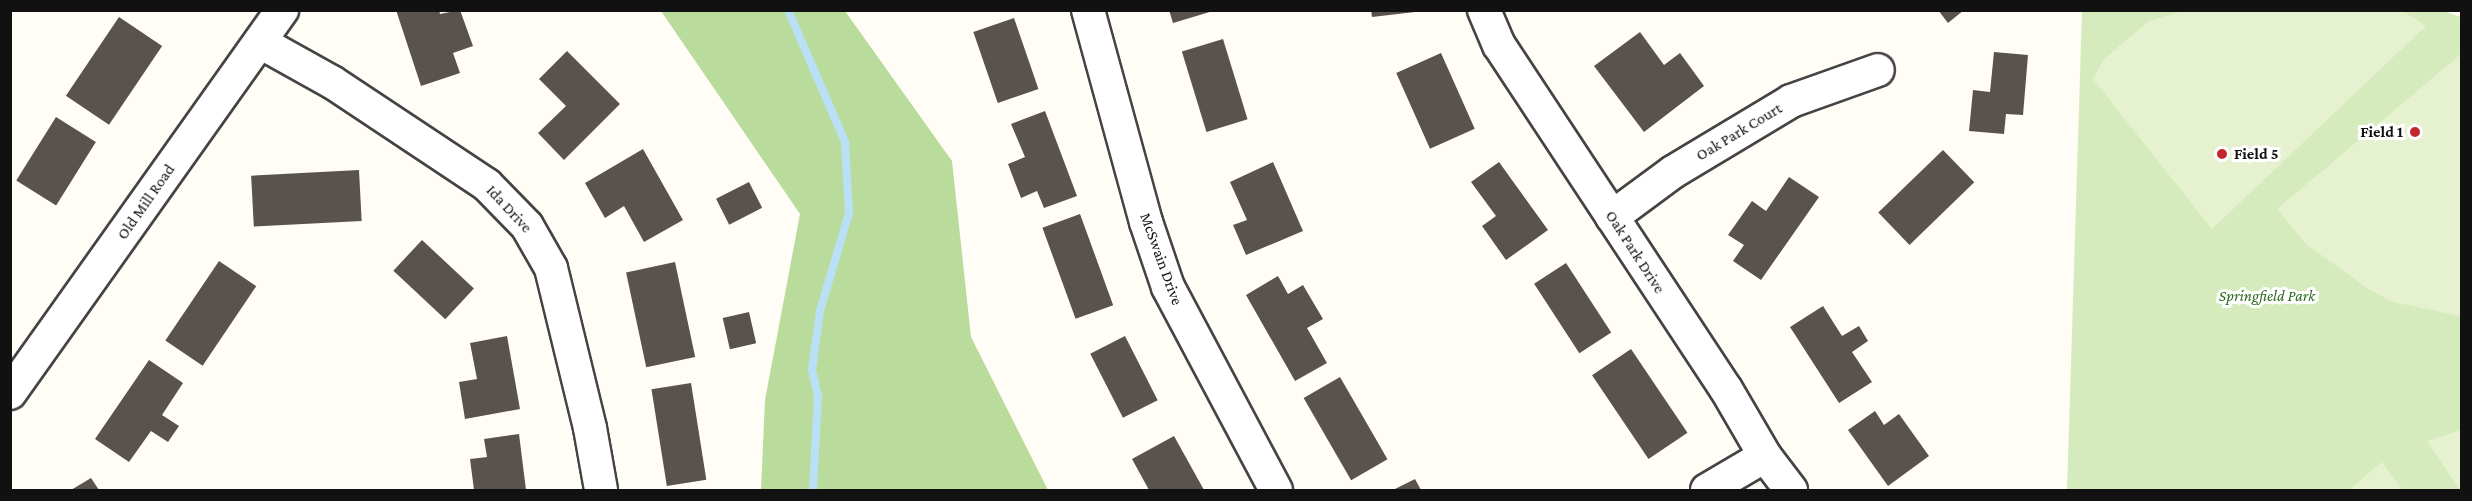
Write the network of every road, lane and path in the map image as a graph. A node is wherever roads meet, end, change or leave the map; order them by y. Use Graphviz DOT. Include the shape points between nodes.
graph roads {
  1 [pos="282,10"];
  2 [pos="1088,10"];
  3 [pos="1484,10"];
  4 [pos="260,42"];
  5 [pos="1878,70"];
  6 [pos="1612,218"];
  7 [pos="10,393"];
  8 [pos="1765,456"];
  9 [pos="600,490"];
  10 [pos="1276,490"];
  11 [pos="1707,490"];
  12 [pos="1791,490"];
  1 -- 4 [label="street, Old Mill Road"];
  2 -- 10 [label="street, McSwain Drive" via="1146,222 1168,287"];
  3 -- 6 [label="street, Oak Park Drive" via="1499,45"];
  4 -- 7 [label="street, Old Mill Road"];
  4 -- 9 [label="street, Ida Drive" via="332,82 487,185 527,226 546,256 556,287 590,428"];
  5 -- 6 [label="street, Oak Park Court" via="1791,100 1673,172"];
  6 -- 8 [label="street, Oak Park Drive" via="1726,389"];
  8 -- 11 [label="street"];
  8 -- 12 [label="street, Oak Park Drive"];
}
